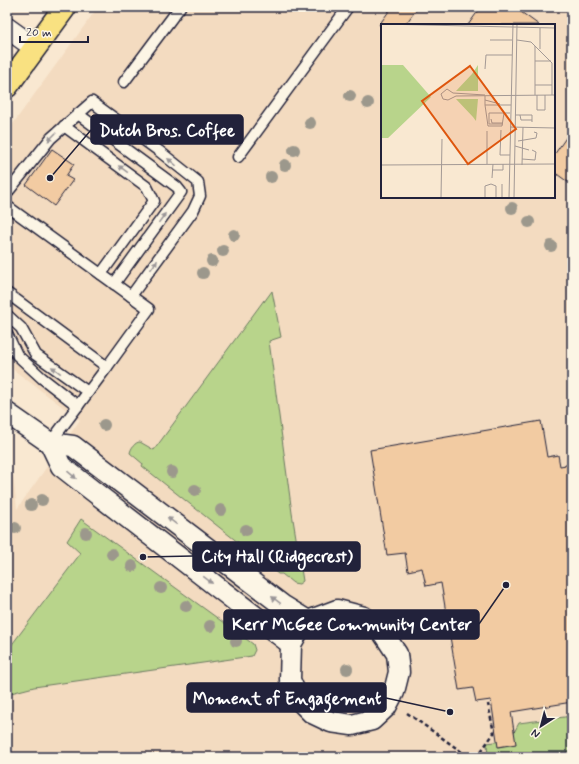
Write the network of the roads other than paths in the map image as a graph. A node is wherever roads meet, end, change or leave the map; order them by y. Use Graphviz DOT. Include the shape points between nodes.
graph roads {
  1 [pos="65,7"];
  2 [pos="180,7"];
  3 [pos="348,7"];
  4 [pos="7,28"];
  5 [pos="35,48"];
  6 [pos="124,82"];
  7 [pos="7,86"];
  8 [pos="78,114"];
  9 [pos="64,126"];
  10 [pos="238,157"];
  11 [pos="7,193"];
  12 [pos="7,206"];
  13 [pos="101,274"];
  14 [pos="114,284"];
  15 [pos="7,294"];
  16 [pos="131,296"];
  17 [pos="7,315"];
  18 [pos="7,334"];
  19 [pos="107,367"];
  20 [pos="88,392"];
  21 [pos="78,406"];
  22 [pos="7,413"];
  23 [pos="50,443"];
  24 [pos="308,621"];
  25 [pos="291,644"];
  1 -- 5 [label="main road"];
  2 -- 6 [label="lane"];
  3 -- 10 [label="lane"];
  4 -- 5 [label="street"];
  5 -- 7 [label="main road"];
  8 -- 9 [label="lane"];
  14 -- 8 [label="lane, one-way" via="181,192 178,187"];
  16 -- 8 [label="lane, one-way" via="193,211 200,196 198,182 92,102"];
  9 -- 11 [label="lane, one-way" via="51,138"];
  13 -- 9 [label="lane, one-way" via="154,201 148,187"];
  12 -- 13 [label="lane"];
  13 -- 14 [label="lane"];
  14 -- 16 [label="lane"];
  15 -- 19 [label="lane"];
  16 -- 19 [label="lane" via="149,309"];
  20 -- 17 [label="lane, one-way" via="36,355 21,328"];
  18 -- 21 [label="lane" via="17,355"];
  19 -- 20 [label="lane"];
  20 -- 21 [label="lane"];
  21 -- 23 [label="lane"];
  22 -- 23 [label="street"];
  24 -- 23 [label="street, one-way" via="282,605 73,446"];
  23 -- 25 [label="street, one-way" via="61,466"];
  24 -- 25 [label="street"];
  24 -- 25 [label="street" via="337,610 364,617 384,633 397,654 400,672 394,692 386,706 372,720 352,725 331,722 312,713 298,699 290,680"];
}
